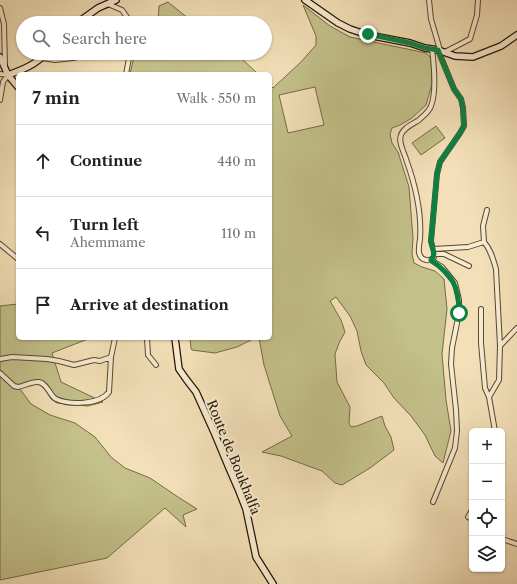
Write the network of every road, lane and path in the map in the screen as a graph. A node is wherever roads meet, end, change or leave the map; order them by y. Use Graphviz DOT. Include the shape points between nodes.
graph roads {
  1 [pos="116,0"];
  2 [pos="305,0"];
  3 [pos="429,0"];
  4 [pos="478,0"];
  5 [pos="108,4"];
  6 [pos="0,8"];
  7 [pos="87,16"];
  8 [pos="126,16"];
  9 [pos="517,35"];
  10 [pos="432,49"];
  11 [pos="441,51"];
  12 [pos="0,57"];
  13 [pos="37,60"];
  14 [pos="129,60"];
  15 [pos="5,69"];
  16 [pos="126,72"];
  17 [pos="0,74"];
  18 [pos="8,75"];
  19 [pos="16,85"];
  20 [pos="0,100"];
  21 [pos="487,210"];
  22 [pos="484,242"];
  23 [pos="0,244"];
  24 [pos="434,249"];
  25 [pos="16,254"];
  26 [pos="434,254"];
  27 [pos="431,260"];
  28 [pos="469,266"];
  29 [pos="481,309"];
  30 [pos="517,328"];
  31 [pos="115,340"];
  32 [pos="147,340"];
  33 [pos="175,340"];
  34 [pos="500,346"];
  35 [pos="111,357"];
  36 [pos="0,359"];
  37 [pos="156,365"];
  38 [pos="0,373"];
  39 [pos="489,397"];
  40 [pos="494,428"];
  41 [pos="433,502"];
  42 [pos="505,539"];
  43 [pos="517,544"];
  44 [pos="272,584"];
  1 -- 5 [label="street"];
  2 -- 10 [label="street" via="350,29"];
  3 -- 11 [label="street" via="431,19"];
  4 -- 11 [label="street" via="477,15 470,39"];
  5 -- 7 [label="street"];
  5 -- 8 [label="street" via="122,10"];
  6 -- 15 [label="street" via="4,24"];
  9 -- 11 [label="street" via="501,46 473,57 455,56"];
  10 -- 11 [label="street"];
  10 -- 27 [label="street" via="435,81 431,107 400,136 417,194 420,214 419,254 425,260"];
  11 -- 24 [label="street" via="454,89 461,99 464,126 440,162 437,174 431,241"];
  12 -- 15 [label="street"];
  13 -- 18 [label="street"];
  14 -- 16 [label="street"];
  15 -- 18 [label="street"];
  17 -- 18 [label="street"];
  18 -- 19 [label="street"];
  18 -- 20 [label="street" via="3,82"];
  21 -- 22 [label="street" via="483,226"];
  22 -- 24 [label="street" via="468,247"];
  22 -- 34 [label="street" via="489,247 496,269"];
  23 -- 25 [label="street"];
  24 -- 26 [label="street"];
  26 -- 27 [label="street"];
  26 -- 28 [label="street" via="444,254"];
  27 -- 41 [label="street" via="442,267 455,283 459,300 451,364 456,410 455,448"];
  29 -- 39 [label="street" via="482,366"];
  30 -- 34 [label="street"];
  31 -- 35 [label="street"];
  32 -- 37 [label="street" via="148,355"];
  33 -- 44 [label="street, Route de Boukhalfa" via="180,369 196,392 214,432 246,509 256,557"];
  34 -- 39 [label="street" via="499,380"];
  35 -- 36 [label="street" via="74,366 47,359"];
  35 -- 38 [label="street" via="107,396 84,403 57,399 40,382 14,386"];
  39 -- 40 [label="street"];
  42 -- 43 [label="street"];
}
